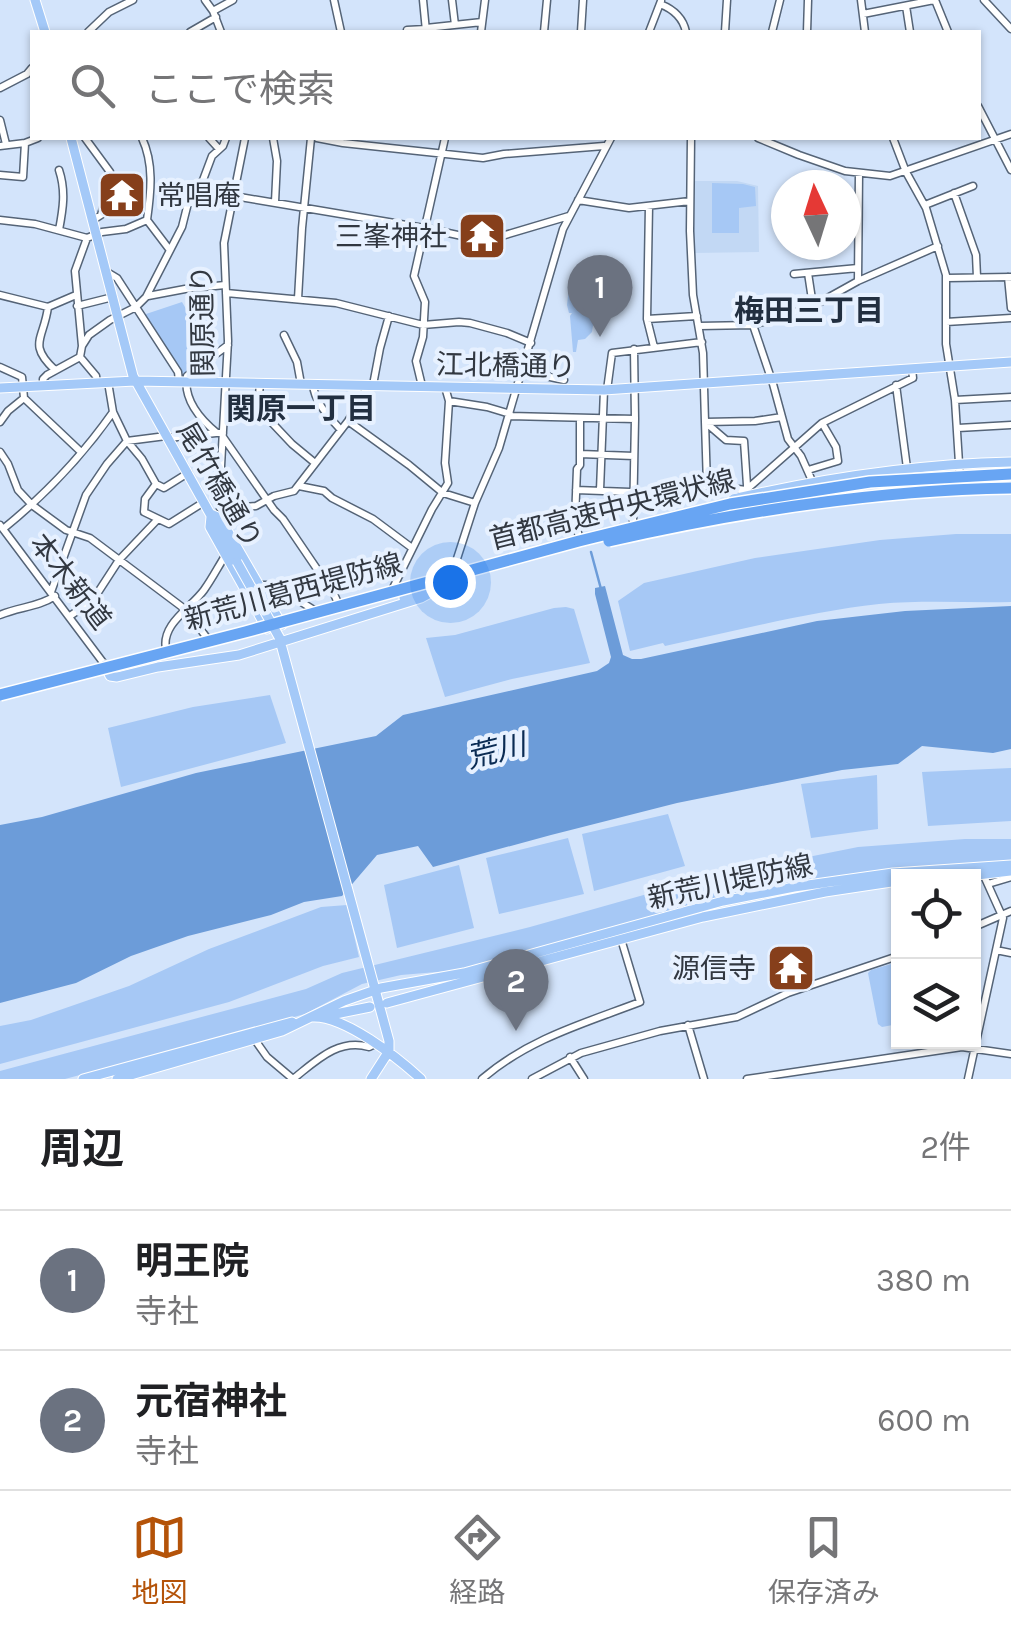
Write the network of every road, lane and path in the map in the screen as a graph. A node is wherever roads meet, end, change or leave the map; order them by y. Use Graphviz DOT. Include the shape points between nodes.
graph roads {
  1 [pos="35,0"];
  2 [pos="133,0"];
  3 [pos="205,0"];
  4 [pos="233,0"];
  5 [pos="334,0"];
  6 [pos="423,0"];
  7 [pos="452,0"];
  8 [pos="486,0"];
  9 [pos="547,0"];
  10 [pos="583,0"];
  11 [pos="728,0"];
  12 [pos="780,0"];
  13 [pos="808,0"];
  14 [pos="861,0"];
  15 [pos="934,0"];
  16 [pos="984,0"];
  17 [pos="660,2"];
  18 [pos="118,4"];
  19 [pos="906,6"];
  20 [pos="214,14"];
  21 [pos="863,14"];
  22 [pos="482,22"];
  23 [pos="454,25"];
  24 [pos="1011,29"];
  25 [pos="44,30"];
  26 [pos="90,30"];
  27 [pos="193,30"];
  28 [pos="220,30"];
  29 [pos="341,30"];
  30 [pos="407,30"];
  31 [pos="426,30"];
  32 [pos="481,30"];
  33 [pos="544,30"];
  34 [pos="581,30"];
  35 [pos="651,30"];
  36 [pos="685,30"];
  37 [pos="725,30"];
  38 [pos="772,30"];
  39 [pos="807,30"];
  40 [pos="866,30"];
  41 [pos="910,30"];
  42 [pos="947,30"];
  43 [pos="30,70"];
  44 [pos="0,88"];
  45 [pos="981,112"];
  46 [pos="0,120"];
  47 [pos="1011,134"];
  48 [pos="32,140"];
  49 [pos="72,140"];
  50 [pos="86,140"];
  51 [pos="143,140"];
  52 [pos="211,140"];
  53 [pos="225,140"];
  54 [pos="245,140"];
  55 [pos="273,140"];
  56 [pos="314,140"];
  57 [pos="326,140"];
  58 [pos="446,140"];
  59 [pos="610,140"];
  60 [pos="691,140"];
  61 [pos="763,140"];
  62 [pos="894,140"];
  63 [pos="994,140"];
  64 [pos="25,142"];
  65 [pos="3,145"];
  66 [pos="606,146"];
  67 [pos="219,150"];
  68 [pos="442,154"];
  69 [pos="60,170"];
  70 [pos="846,170"];
  71 [pos="1011,170"];
  72 [pos="906,172"];
  73 [pos="861,173"];
  74 [pos="0,175"];
  75 [pos="974,186"];
  76 [pos="954,193"];
  77 [pos="234,196"];
  78 [pos="578,200"];
  79 [pos="690,201"];
  80 [pos="275,202"];
  81 [pos="649,206"];
  82 [pos="924,206"];
  83 [pos="304,207"];
  84 [pos="570,216"];
  85 [pos="0,220"];
  86 [pos="92,220"];
  87 [pos="148,220"];
  88 [pos="426,229"];
  89 [pos="60,230"];
  90 [pos="92,235"];
  91 [pos="938,246"];
  92 [pos="170,250"];
  93 [pos="858,260"];
  94 [pos="858,268"];
  95 [pos="106,272"];
  96 [pos="808,273"];
  97 [pos="794,274"];
  98 [pos="976,277"];
  99 [pos="1009,277"];
  100 [pos="947,278"];
  101 [pos="858,281"];
  102 [pos="226,289"];
  103 [pos="0,294"];
  104 [pos="76,295"];
  105 [pos="113,297"];
  106 [pos="146,297"];
  107 [pos="298,299"];
  108 [pos="77,306"];
  109 [pos="814,306"];
  110 [pos="48,307"];
  111 [pos="136,307"];
  112 [pos="1011,308"];
  113 [pos="118,316"];
  114 [pos="389,316"];
  115 [pos="697,316"];
  116 [pos="1011,318"];
  117 [pos="647,319"];
  118 [pos="946,322"];
  119 [pos="423,325"];
  120 [pos="754,325"];
  121 [pos="698,326"];
  122 [pos="284,335"];
  123 [pos="702,342"];
  124 [pos="531,343"];
  125 [pos="228,344"];
  126 [pos="82,346"];
  127 [pos="654,347"];
  128 [pos="634,349"];
  129 [pos="80,357"];
  130 [pos="1011,362"];
  131 [pos="949,366"];
  132 [pos="0,367"];
  133 [pos="55,370"];
  134 [pos="912,370"];
  135 [pos="523,371"];
  136 [pos="772,378"];
  137 [pos="564,380"];
  138 [pos="136,381"];
  139 [pos="102,382"];
  140 [pos="182,382"];
  141 [pos="226,382"];
  142 [pos="260,383"];
  143 [pos="307,384"];
  144 [pos="703,384"];
  145 [pos="369,385"];
  146 [pos="896,385"];
  147 [pos="43,386"];
  148 [pos="422,386"];
  149 [pos="445,386"];
  150 [pos="0,388"];
  151 [pos="518,388"];
  152 [pos="635,388"];
  153 [pos="605,390"];
  154 [pos="24,392"];
  155 [pos="1011,398"];
  156 [pos="955,400"];
  157 [pos="449,401"];
  158 [pos="113,412"];
  159 [pos="510,415"];
  160 [pos="782,417"];
  161 [pos="580,418"];
  162 [pos="602,418"];
  163 [pos="634,420"];
  164 [pos="0,422"];
  165 [pos="348,422"];
  166 [pos="705,422"];
  167 [pos="822,422"];
  168 [pos="1011,425"];
  169 [pos="958,428"];
  170 [pos="341,430"];
  171 [pos="221,435"];
  172 [pos="167,437"];
  173 [pos="127,441"];
  174 [pos="794,448"];
  175 [pos="0,452"];
  176 [pos="82,452"];
  177 [pos="580,454"];
  178 [pos="602,456"];
  179 [pos="634,456"];
  180 [pos="315,464"];
  181 [pos="960,464"];
  182 [pos="907,468"];
  183 [pos="808,470"];
  184 [pos="188,473"];
  185 [pos="1011,476"];
  186 [pos="960,479"];
  187 [pos="814,482"];
  188 [pos="156,484"];
  189 [pos="707,485"];
  190 [pos="299,486"];
  191 [pos="576,490"];
  192 [pos="600,490"];
  193 [pos="443,493"];
  194 [pos="634,494"];
  195 [pos="748,497"];
  196 [pos="268,500"];
  197 [pos="205,502"];
  198 [pos="475,503"];
  199 [pos="32,505"];
  200 [pos="222,505"];
  201 [pos="214,517"];
  202 [pos="158,519"];
  203 [pos="633,523"];
  204 [pos="2,527"];
  205 [pos="72,533"];
  206 [pos="579,537"];
  207 [pos="412,548"];
  208 [pos="226,556"];
  209 [pos="118,560"];
  210 [pos="451,575"];
  211 [pos="259,585"];
  212 [pos="393,588"];
  213 [pos="53,594"];
  214 [pos="338,603"];
  215 [pos="186,610"];
  216 [pos="314,610"];
  217 [pos="0,615"];
  218 [pos="70,616"];
  219 [pos="280,622"];
  220 [pos="266,626"];
  221 [pos="206,638"];
  222 [pos="280,640"];
  223 [pos="166,648"];
  224 [pos="106,668"];
  225 [pos="0,697"];
  226 [pos="1011,871"];
  227 [pos="981,879"];
  228 [pos="986,880"];
  229 [pos="891,882"];
  230 [pos="1007,912"];
  231 [pos="981,924"];
  232 [pos="1000,932"];
  233 [pos="1011,934"];
  234 [pos="621,940"];
  235 [pos="996,950"];
  236 [pos="1011,953"];
  237 [pos="891,959"];
  238 [pos="516,968"];
  239 [pos="464,972"];
  240 [pos="374,986"];
  241 [pos="387,1003"];
  242 [pos="370,1007"];
  243 [pos="314,1017"];
  244 [pos="981,1018"];
  245 [pos="688,1025"];
  246 [pos="255,1040"];
  247 [pos="375,1044"];
  248 [pos="950,1049"];
  249 [pos="974,1049"];
  250 [pos="388,1052"];
  251 [pos="1011,1054"];
  252 [pos="570,1057"];
  253 [pos="776,1077"];
  254 [pos="485,1078"];
  255 [pos="82,1079"];
  256 [pos="117,1079"];
  257 [pos="370,1079"];
  258 [pos="422,1079"];
  259 [pos="532,1079"];
  260 [pos="584,1079"];
  261 [pos="704,1079"];
  262 [pos="747,1079"];
  263 [pos="968,1079"];
  1 -- 25 [label="main road"];
  2 -- 18 [label="street"];
  3 -- 20 [label="street"];
  4 -- 20 [label="street"];
  5 -- 29 [label="street"];
  6 -- 31 [label="street"];
  7 -- 23 [label="street"];
  8 -- 22 [label="street"];
  9 -- 33 [label="street"];
  10 -- 34 [label="street"];
  11 -- 37 [label="street"];
  12 -- 38 [label="street"];
  13 -- 39 [label="street"];
  14 -- 21 [label="street"];
  15 -- 19 [label="street"];
  15 -- 42 [label="street"];
  16 -- 24 [label="street"];
  17 -- 35 [label="street"];
  17 -- 36 [label="street"];
  18 -- 26 [label="street"];
  19 -- 21 [label="street"];
  19 -- 41 [label="street"];
  20 -- 27 [label="street"];
  20 -- 28 [label="street"];
  21 -- 40 [label="street"];
  22 -- 23 [label="street"];
  22 -- 32 [label="street"];
  23 -- 31 [label="street"];
  30 -- 31 [label="street"];
  43 -- 44 [label="street"];
  45 -- 63 [label="street"];
  46 -- 65 [label="street"];
  47 -- 63 [label="street"];
  48 -- 64 [label="street"];
  49 -- 86 [label="main road, 尾竹橋通り"];
  50 -- 86 [label="street" via="110,172 100,215"];
  51 -- 87 [label="street" via="152,177"];
  52 -- 67 [label="street"];
  53 -- 67 [label="street"];
  54 -- 77 [label="street, 関原通り"];
  55 -- 80 [label="street"];
  56 -- 83 [label="street"];
  57 -- 68 [label="street"];
  58 -- 68 [label="street"];
  59 -- 66 [label="street"];
  60 -- 79 [label="street"];
  61 -- 70 [label="street"];
  62 -- 72 [label="street"];
  63 -- 71 [label="street"];
  63 -- 72 [label="street"];
  64 -- 65 [label="street"];
  64 -- 74 [label="street" via="23,177"];
  66 -- 68 [label="street" via="483,158"];
  66 -- 78 [label="street"];
  67 -- 92 [label="street"];
  68 -- 88 [label="street"];
  69 -- 89 [label="street"];
  72 -- 73 [label="street"];
  72 -- 82 [label="street"];
  75 -- 76 [label="street"];
  76 -- 82 [label="street"];
  76 -- 98 [label="street" via="976,255"];
  77 -- 80 [label="street"];
  77 -- 102 [label="street, 関原通り" via="224,243"];
  78 -- 81 [label="street"];
  78 -- 84 [label="street"];
  79 -- 81 [label="street"];
  79 -- 115 [label="street"];
  80 -- 83 [label="street"];
  81 -- 117 [label="street"];
  82 -- 91 [label="street"];
  83 -- 88 [label="street"];
  83 -- 107 [label="street"];
  84 -- 88 [label="street" via="485,241"];
  84 -- 124 [label="street"];
  85 -- 89 [label="street"];
  86 -- 90 [label="main road, 尾竹橋通り"];
  87 -- 90 [label="street"];
  87 -- 92 [label="street"];
  88 -- 119 [label="street" via="414,276 425,302"];
  89 -- 90 [label="street"];
  90 -- 95 [label="main road, 尾竹橋通り"];
  90 -- 104 [label="street" via="75,271"];
  91 -- 100 [label="street"];
  91 -- 101 [label="street"];
  92 -- 106 [label="street"];
  93 -- 94 [label="street"];
  94 -- 96 [label="street"];
  94 -- 101 [label="street"];
  95 -- 105 [label="main road, 尾竹橋通り"];
  95 -- 111 [label="street"];
  96 -- 97 [label="street"];
  96 -- 109 [label="street"];
  98 -- 99 [label="street"];
  98 -- 100 [label="street"];
  99 -- 112 [label="street"];
  100 -- 118 [label="street"];
  101 -- 109 [label="street"];
  102 -- 106 [label="street" via="185,288"];
  102 -- 107 [label="street"];
  102 -- 125 [label="street, 関原通り"];
  103 -- 110 [label="street"];
  104 -- 108 [label="street"];
  104 -- 110 [label="street"];
  105 -- 108 [label="street"];
  105 -- 113 [label="main road, 尾竹橋通り"];
  106 -- 111 [label="street"];
  107 -- 114 [label="street"];
  108 -- 126 [label="street"];
  109 -- 120 [label="street"];
  110 -- 133 [label="street" via="38,344"];
  111 -- 113 [label="street"];
  111 -- 140 [label="street"];
  113 -- 126 [label="street"];
  113 -- 138 [label="main road, 尾竹橋通り"];
  114 -- 119 [label="street"];
  114 -- 145 [label="street"];
  115 -- 117 [label="street"];
  115 -- 121 [label="street"];
  116 -- 118 [label="street"];
  117 -- 127 [label="street"];
  118 -- 131 [label="street"];
  119 -- 124 [label="street" via="470,323"];
  119 -- 148 [label="street" via="416,360"];
  120 -- 121 [label="street"];
  120 -- 136 [label="street"];
  121 -- 123 [label="street"];
  122 -- 143 [label="street"];
  123 -- 127 [label="street"];
  123 -- 144 [label="street"];
  124 -- 135 [label="street"];
  125 -- 140 [label="street"];
  125 -- 141 [label="street, 関原通り"];
  126 -- 129 [label="street"];
  127 -- 128 [label="street"];
  128 -- 152 [label="street"];
  128 -- 153 [label="street" via="612,352"];
  129 -- 133 [label="street"];
  129 -- 139 [label="street"];
  130 -- 131 [label="main road, 江北橋通り"];
  131 -- 134 [label="main road, 江北橋通り"];
  131 -- 156 [label="street"];
  132 -- 154 [label="street" via="22,377"];
  133 -- 147 [label="street"];
  134 -- 136 [label="main road, 江北橋通り"];
  134 -- 146 [label="street" via="913,378"];
  135 -- 137 [label="street"];
  135 -- 151 [label="street"];
  136 -- 144 [label="main road, 江北橋通り"];
  136 -- 160 [label="street"];
  138 -- 139 [label="main road, 江北橋通り"];
  138 -- 140 [label="main road, 江北橋通り"];
  138 -- 172 [label="main road, 尾竹橋通り"];
  139 -- 147 [label="main road, 江北橋通り"];
  139 -- 158 [label="street"];
  140 -- 141 [label="main road, 江北橋通り"];
  140 -- 171 [label="street" via="200,417"];
  141 -- 142 [label="main road, 江北橋通り"];
  141 -- 171 [label="street, 関原通り"];
  142 -- 143 [label="main road, 江北橋通り"];
  142 -- 180 [label="street" via="258,408"];
  143 -- 145 [label="main road, 江北橋通り"];
  143 -- 170 [label="street"];
  144 -- 152 [label="main road, 江北橋通り"];
  144 -- 166 [label="street"];
  145 -- 148 [label="main road, 江北橋通り"];
  145 -- 165 [label="street"];
  146 -- 167 [label="street"];
  146 -- 182 [label="street"];
  147 -- 154 [label="main road, 江北橋通り"];
  148 -- 149 [label="main road, 江北橋通り"];
  149 -- 151 [label="main road, 江北橋通り"];
  149 -- 157 [label="street"];
  150 -- 154 [label="main road, 江北橋通り"];
  151 -- 153 [label="main road, 江北橋通り"];
  151 -- 159 [label="street"];
  152 -- 153 [label="main road, 江北橋通り"];
  152 -- 163 [label="street"];
  153 -- 162 [label="street"];
  154 -- 164 [label="street"];
  154 -- 176 [label="street"];
  155 -- 156 [label="street"];
  156 -- 169 [label="street"];
  157 -- 159 [label="street"];
  157 -- 193 [label="street"];
  158 -- 173 [label="street"];
  158 -- 176 [label="street"];
  159 -- 161 [label="street"];
  159 -- 198 [label="street"];
  160 -- 166 [label="street"];
  160 -- 174 [label="street"];
  161 -- 162 [label="street"];
  161 -- 177 [label="street"];
  162 -- 163 [label="street"];
  162 -- 178 [label="street"];
  163 -- 179 [label="street"];
  165 -- 170 [label="street"];
  165 -- 193 [label="street"];
  166 -- 189 [label="street"];
  166 -- 195 [label="street" via="726,440 744,441"];
  167 -- 174 [label="street"];
  167 -- 183 [label="street" via="838,461"];
  168 -- 169 [label="street"];
  169 -- 181 [label="street"];
  170 -- 180 [label="street"];
  171 -- 172 [label="street"];
  171 -- 196 [label="street"];
  171 -- 200 [label="street, 関原通り"];
  172 -- 173 [label="street"];
  172 -- 184 [label="main road, 尾竹橋通り"];
  173 -- 188 [label="street"];
  173 -- 205 [label="street" via="86,496"];
  174 -- 183 [label="street"];
  174 -- 195 [label="street"];
  175 -- 199 [label="street"];
  176 -- 199 [label="street"];
  177 -- 178 [label="street"];
  177 -- 191 [label="street"];
  178 -- 179 [label="street"];
  178 -- 192 [label="street"];
  179 -- 194 [label="street"];
  180 -- 190 [label="street"];
  181 -- 182 [label="main road, 新荒川葛西堤防線"];
  181 -- 185 [label="main road, 新荒川葛西堤防線"];
  181 -- 186 [label="street"];
  182 -- 187 [label="main road, 新荒川葛西堤防線"];
  183 -- 187 [label="street"];
  184 -- 188 [label="street" via="164,488"];
  184 -- 197 [label="main road, 尾竹橋通り"];
  185 -- 186 [label="main road, 新荒川葛西堤防線" via="962,486"];
  185 -- 225 [label="highway, 首都高速中央環状線, bridge" via="734,516 582,547 196,652"];
  185 -- 225 [label="highway, 首都高速中央環状線, bridge" via="917,478 730,504"];
  186 -- 195 [label="main road, 新荒川葛西堤防線"];
  187 -- 195 [label="main road, 新荒川葛西堤防線"];
  188 -- 202 [label="street" via="144,512"];
  189 -- 194 [label="street" via="684,494"];
  189 -- 195 [label="street"];
  190 -- 196 [label="street"];
  190 -- 207 [label="street" via="324,491"];
  191 -- 192 [label="street"];
  191 -- 206 [label="street"];
  192 -- 194 [label="street"];
  193 -- 198 [label="street"];
  193 -- 207 [label="street"];
  194 -- 203 [label="street"];
  195 -- 203 [label="main road, 新荒川葛西堤防線"];
  195 -- 210 [label="main road, 新荒川葛西堤防線"];
  196 -- 200 [label="street"];
  196 -- 214 [label="street"];
  197 -- 201 [label="main road, 尾竹橋通り"];
  197 -- 202 [label="street" via="169,524"];
  198 -- 210 [label="street"];
  199 -- 204 [label="street"];
  199 -- 205 [label="street"];
  200 -- 201 [label="street"];
  201 -- 208 [label="main road" via="210,527"];
  201 -- 211 [label="main road"];
  201 -- 222 [label="main road, 尾竹橋通り, bridge"];
  202 -- 209 [label="street"];
  203 -- 206 [label="main road, 新荒川葛西堤防線"];
  204 -- 213 [label="street, 本木新道"];
  205 -- 209 [label="street"];
  205 -- 213 [label="street"];
  206 -- 210 [label="main road, 新荒川葛西堤防線"];
  207 -- 212 [label="street"];
  208 -- 215 [label="street"];
  208 -- 220 [label="main road"];
  209 -- 215 [label="street"];
  209 -- 218 [label="street" via="94,600"];
  210 -- 212 [label="main road, 新荒川葛西堤防線"];
  210 -- 219 [label="main road, 新荒川葛西堤防線"];
  210 -- 222 [label="main road" via="421,598"];
  211 -- 216 [label="street" via="274,585"];
  211 -- 219 [label="main road"];
  212 -- 214 [label="main road, 新荒川葛西堤防線"];
  213 -- 217 [label="street"];
  213 -- 218 [label="street, 本木新道"];
  214 -- 216 [label="main road, 新荒川葛西堤防線"];
  215 -- 221 [label="street"];
  215 -- 223 [label="street" via="166,634"];
  216 -- 219 [label="main road, 新荒川葛西堤防線"];
  218 -- 224 [label="street, 本木新道"];
  219 -- 220 [label="main road, 新荒川葛西堤防線"];
  220 -- 221 [label="main road, 新荒川葛西堤防線"];
  220 -- 224 [label="main road, 新荒川葛西堤防線"];
  221 -- 223 [label="main road, 新荒川葛西堤防線"];
  222 -- 224 [label="main road" via="240,655 119,677"];
  222 -- 240 [label="main road, 尾竹橋通り"];
  223 -- 224 [label="main road, 新荒川葛西堤防線"];
  224 -- 225 [label="main road, 新荒川葛西堤防線"];
  226 -- 228 [label="main road, 新荒川堤防線"];
  226 -- 239 [label="main road, 新荒川堤防線" via="911,871 794,887"];
  227 -- 228 [label="main road, 新荒川堤防線"];
  228 -- 230 [label="street"];
  229 -- 234 [label="main road, 新荒川堤防線" via="734,910"];
  230 -- 231 [label="street"];
  230 -- 232 [label="street"];
  232 -- 233 [label="street"];
  232 -- 235 [label="street"];
  234 -- 238 [label="main road, 新荒川堤防線"];
  234 -- 254 [label="street" via="640,1002 555,1033"];
  235 -- 236 [label="street"];
  235 -- 244 [label="street"];
  237 -- 245 [label="street" via="737,1017"];
  238 -- 239 [label="main road, 新荒川堤防線"];
  238 -- 241 [label="main road, 新荒川堤防線"];
  239 -- 240 [label="main road, 新荒川堤防線"];
  240 -- 243 [label="main road, 新荒川堤防線"];
  240 -- 250 [label="main road, 尾竹橋通り"];
  242 -- 243 [label="main road, 新荒川堤防線"];
  243 -- 246 [label="main road, 新荒川堤防線"];
  243 -- 247 [label="main road" via="331,1019"];
  243 -- 255 [label="main road, 新荒川堤防線"];
  245 -- 252 [label="street"];
  245 -- 261 [label="street"];
  246 -- 247 [label="street" via="293,1079 330,1051"];
  246 -- 256 [label="main road, 新荒川堤防線"];
  247 -- 250 [label="main road"];
  248 -- 253 [label="street"];
  249 -- 251 [label="street"];
  249 -- 263 [label="street"];
  250 -- 257 [label="main road"];
  250 -- 258 [label="main road"];
  252 -- 259 [label="street"];
  252 -- 260 [label="street"];
  253 -- 262 [label="street"];
}
